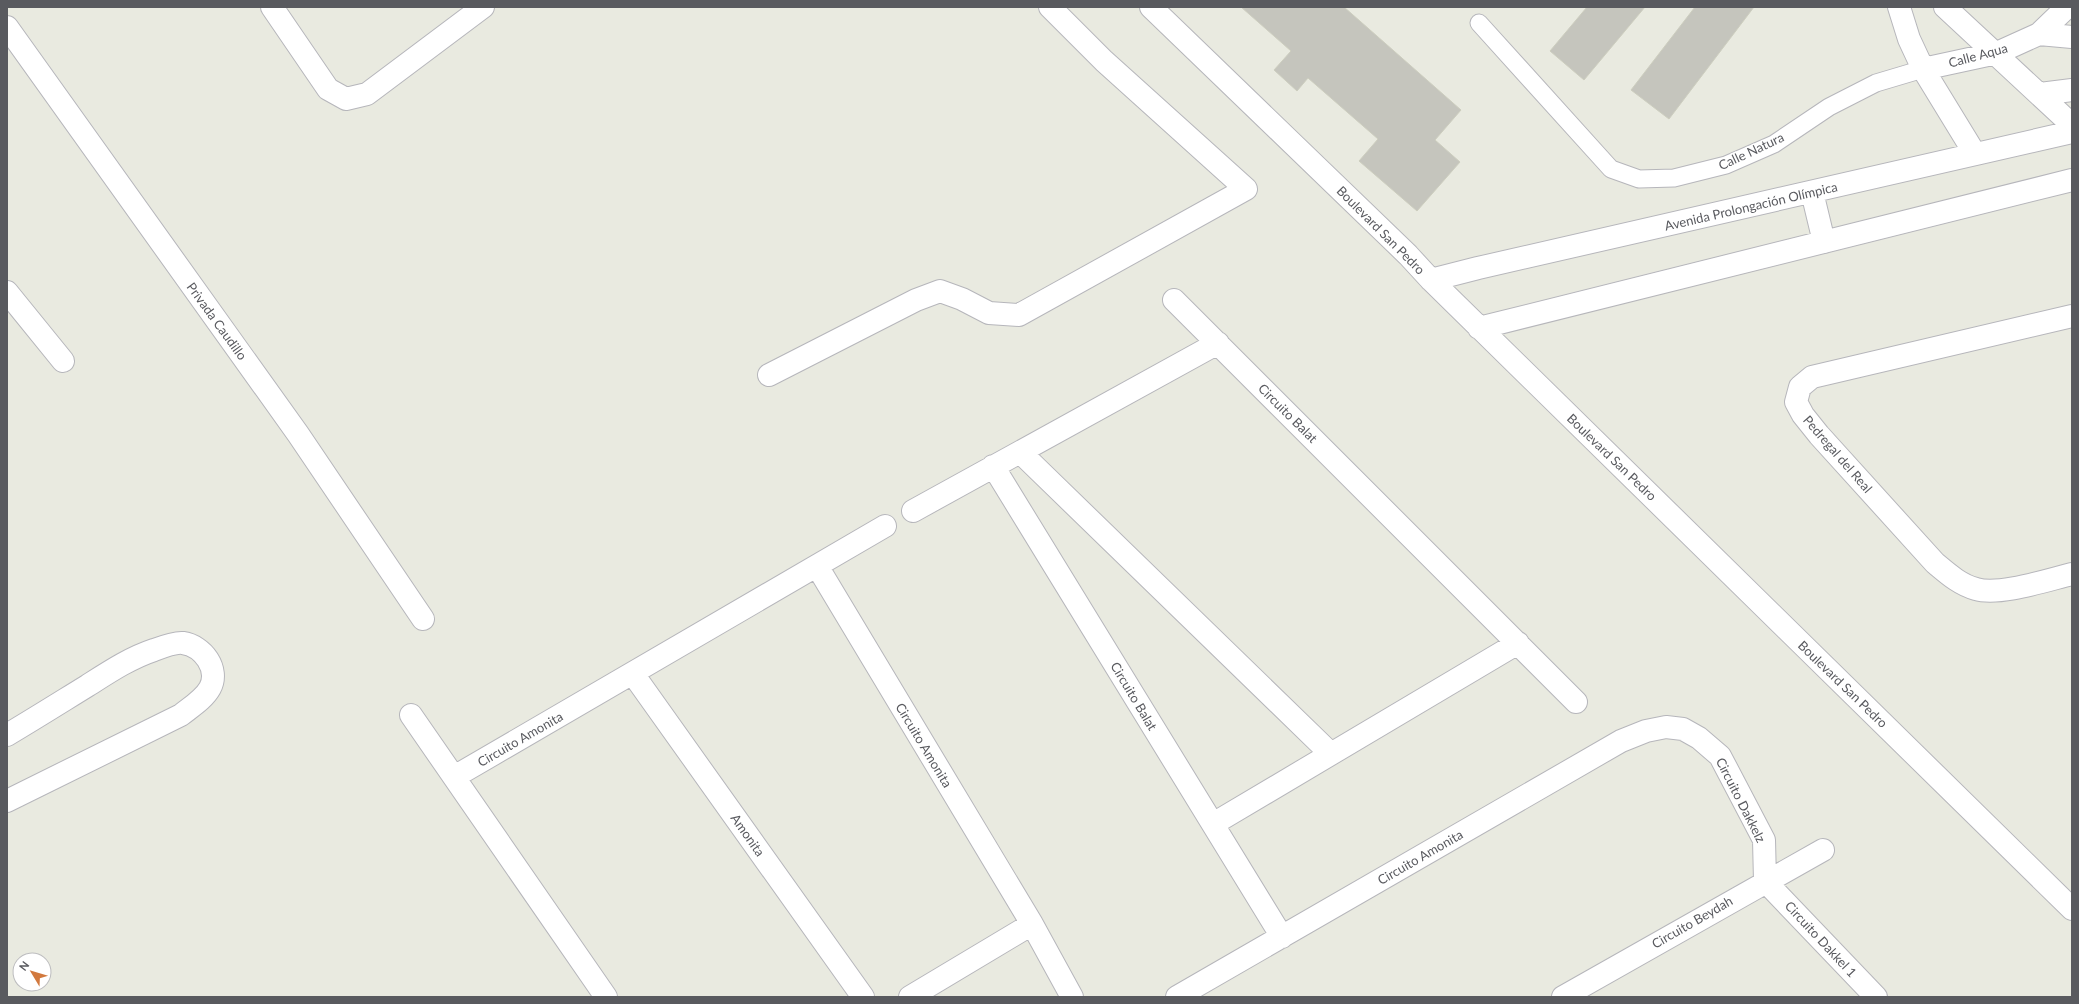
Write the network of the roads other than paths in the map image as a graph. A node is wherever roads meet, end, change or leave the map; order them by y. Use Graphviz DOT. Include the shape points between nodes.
graph roads {
  1 [pos="272,7"];
  2 [pos="483,7"];
  3 [pos="1050,7"];
  4 [pos="1151,7"];
  5 [pos="1899,7"];
  6 [pos="1945,7"];
  7 [pos="2067,7"];
  8 [pos="1479,23"];
  9 [pos="7,26"];
  10 [pos="2039,34"];
  11 [pos="2072,37"];
  12 [pos="1997,53"];
  13 [pos="1923,69"];
  14 [pos="2072,90"];
  15 [pos="2040,94"];
  16 [pos="2072,125"];
  17 [pos="2072,132"];
  18 [pos="1975,154"];
  19 [pos="2072,180"];
  20 [pos="1812,192"];
  21 [pos="1824,242"];
  22 [pos="1430,280"];
  23 [pos="7,292"];
  24 [pos="1174,300"];
  25 [pos="2072,316"];
  26 [pos="1479,328"];
  27 [pos="1218,343"];
  28 [pos="63,361"];
  29 [pos="768,375"];
  30 [pos="1020,452"];
  31 [pos="993,466"];
  32 [pos="913,511"];
  33 [pos="884,526"];
  34 [pos="817,566"];
  35 [pos="2072,574"];
  36 [pos="423,619"];
  37 [pos="1518,643"];
  38 [pos="633,674"];
  39 [pos="1576,702"];
  40 [pos="411,715"];
  41 [pos="1666,727"];
  42 [pos="7,735"];
  43 [pos="1331,754"];
  44 [pos="454,777"];
  45 [pos="7,801"];
  46 [pos="1213,824"];
  47 [pos="1823,850"];
  48 [pos="1765,881"];
  49 [pos="2072,909"];
  50 [pos="1032,924"];
  51 [pos="1282,936"];
  52 [pos="606,997"];
  53 [pos="863,997"];
  54 [pos="910,997"];
  55 [pos="1072,997"];
  56 [pos="1177,997"];
  57 [pos="1563,997"];
  58 [pos="1876,997"];
  1 -- 2 [label="street" via="328,88 346,99 367,94"];
  3 -- 29 [label="street" via="1104,61 1246,189 1019,315 989,313 940,291 916,300"];
  4 -- 22 [label="street, Boulevard San Pedro" via="1408,255"];
  5 -- 13 [label="street"];
  6 -- 12 [label="street"];
  7 -- 10 [label="street, Calle Aqua"];
  8 -- 13 [label="lane, Calle Natura" via="1611,169 1639,179 1674,178 1732,162 1774,144 1829,107 1876,82"];
  9 -- 36 [label="street, Privada Caudillo" via="298,434"];
  10 -- 11 [label="street"];
  10 -- 12 [label="street, Calle Aqua"];
  12 -- 13 [label="street, Calle Aqua"];
  12 -- 15 [label="street"];
  13 -- 18 [label="street"];
  14 -- 15 [label="street"];
  15 -- 16 [label="street"];
  17 -- 18 [label="street, Avenida Prolongación Olímpica"];
  18 -- 20 [label="street, Avenida Prolongación Olímpica"];
  19 -- 21 [label="street"];
  20 -- 21 [label="street"];
  20 -- 22 [label="street, Avenida Prolongación Olímpica"];
  21 -- 26 [label="street"];
  22 -- 26 [label="street, Boulevard San Pedro"];
  23 -- 28 [label="street"];
  24 -- 27 [label="street, Circuito Balat"];
  25 -- 35 [label="street, Pedregal del Real" via="1812,377 1800,387 1796,402 1803,415 1825,441 1935,563 1957,580 1976,590 2000,591"];
  26 -- 49 [label="street, Boulevard San Pedro"];
  27 -- 30 [label="street"];
  27 -- 37 [label="street, Circuito Balat"];
  30 -- 31 [label="street"];
  30 -- 43 [label="street"];
  31 -- 32 [label="street"];
  31 -- 46 [label="street, Circuito Balat"];
  33 -- 34 [label="street, Circuito Amonita"];
  34 -- 38 [label="street, Circuito Amonita"];
  34 -- 50 [label="street, Circuito Amonita"];
  37 -- 39 [label="street, Circuito Balat"];
  37 -- 43 [label="street"];
  38 -- 44 [label="street, Circuito Amonita"];
  38 -- 53 [label="street, Amonita"];
  40 -- 44 [label="street"];
  41 -- 48 [label="street, Circuito Dakkelz" via="1683,729 1699,738 1720,756 1764,840"];
  41 -- 51 [label="street, Circuito Amonita" via="1646,730 1620,741"];
  42 -- 45 [label="street" via="128,661 155,650 182,643 198,650 212,666 214,677 210,689 181,715"];
  43 -- 46 [label="street"];
  44 -- 52 [label="street"];
  46 -- 51 [label="street, Circuito Balat"];
  47 -- 48 [label="street, Circuito Beydah"];
  48 -- 57 [label="street, Circuito Beydah"];
  48 -- 58 [label="street, Circuito Dakkel 1"];
  50 -- 54 [label="street"];
  50 -- 55 [label="street, Circuito Amonita"];
  51 -- 56 [label="street, Circuito Amonita"];
}
